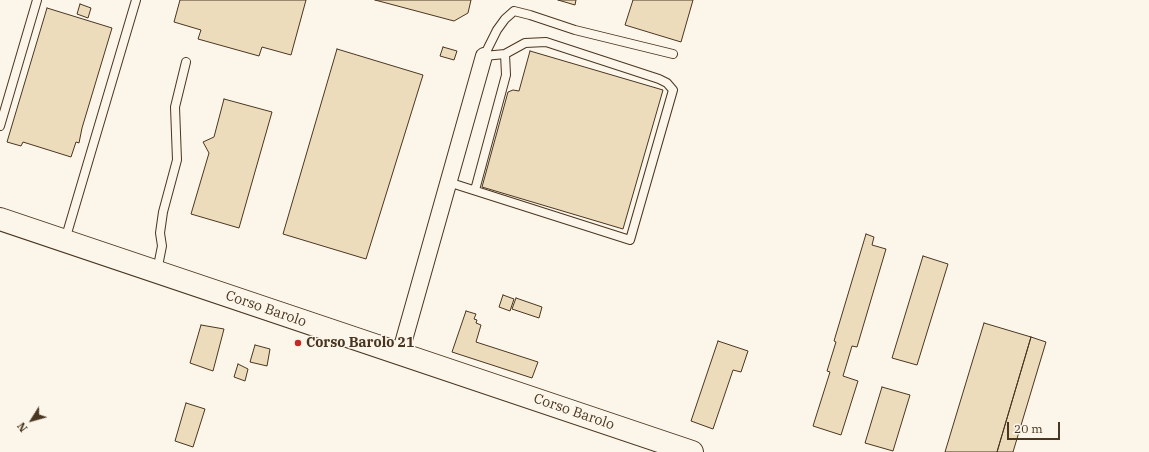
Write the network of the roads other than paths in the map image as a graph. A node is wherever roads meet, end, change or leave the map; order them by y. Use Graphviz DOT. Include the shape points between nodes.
graph roads {
  1 [pos="37,0"];
  2 [pos="136,0"];
  3 [pos="505,54"];
  4 [pos="673,54"];
  5 [pos="484,56"];
  6 [pos="186,62"];
  7 [pos="0,126"];
  8 [pos="448,182"];
  9 [pos="475,190"];
  10 [pos="0,219"];
  11 [pos="65,241"];
  12 [pos="157,272"];
  13 [pos="400,354"];
  14 [pos="692,452"];
  1 -- 7 [label="lane"];
  2 -- 11 [label="lane"];
  3 -- 5 [label="lane"];
  3 -- 9 [label="lane" via="506,75"];
  3 -- 9 [label="lane" via="525,43 546,42 667,82 673,90 630,240"];
  4 -- 5 [label="lane" via="574,30 514,11 497,30"];
  5 -- 8 [label="street"];
  6 -- 12 [label="lane" via="175,107 177,160 163,212 160,233 162,246"];
  8 -- 9 [label="lane"];
  8 -- 13 [label="street"];
  10 -- 11 [label="main road, Corso Barolo"];
  11 -- 12 [label="main road, Corso Barolo"];
  12 -- 13 [label="main road, Corso Barolo"];
  13 -- 14 [label="main road, Corso Barolo"];
}
